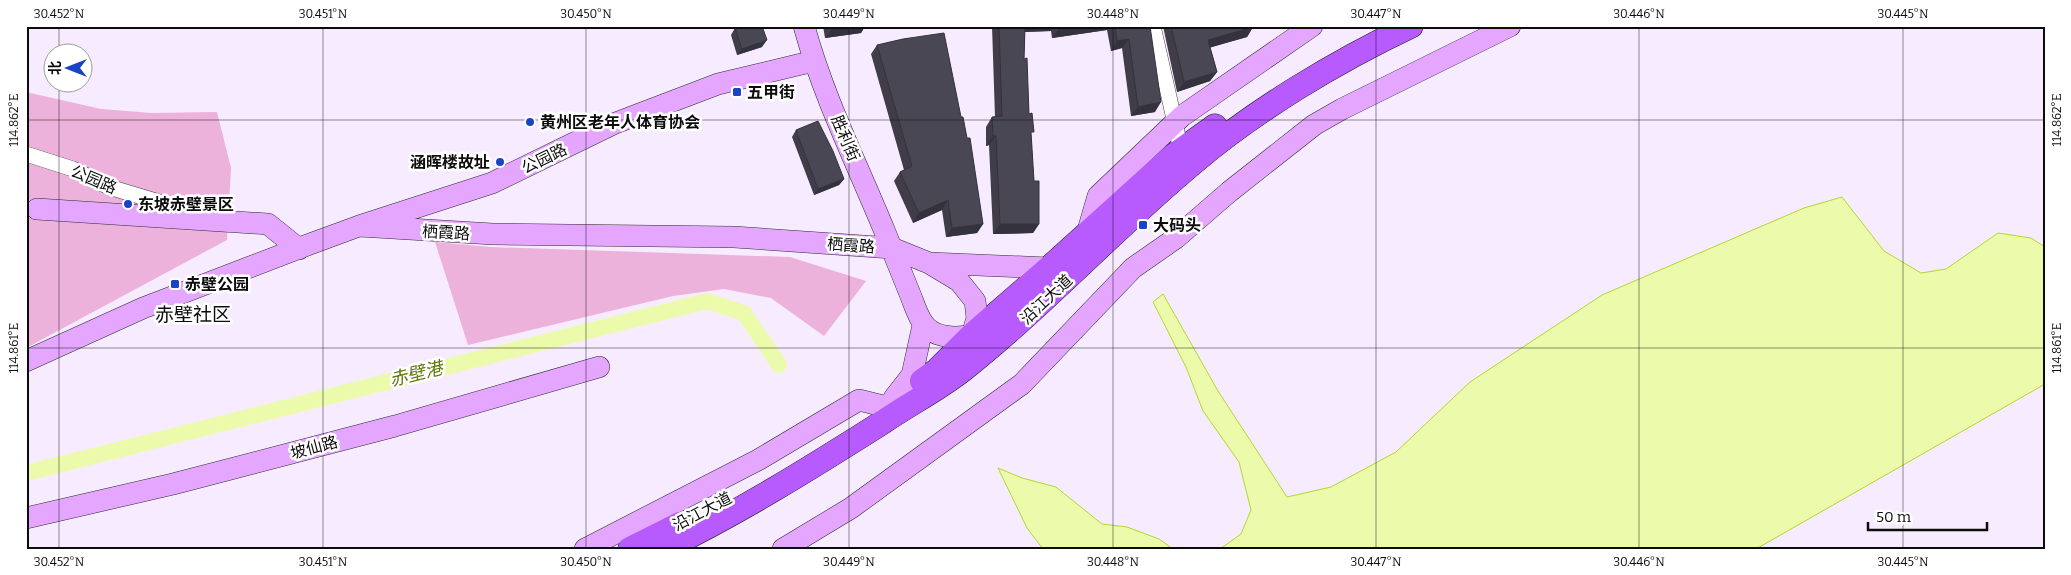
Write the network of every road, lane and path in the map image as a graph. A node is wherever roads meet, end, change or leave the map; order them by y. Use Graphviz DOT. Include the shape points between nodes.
graph roads {
  1 [pos="804,26"];
  2 [pos="1152,26"];
  3 [pos="1312,26"];
  4 [pos="1373,26"];
  5 [pos="1410,26"];
  6 [pos="1510,26"];
  7 [pos="814,61"];
  8 [pos="1175,123"];
  9 [pos="1181,150"];
  10 [pos="26,154"];
  11 [pos="37,209"];
  12 [pos="187,218"];
  13 [pos="358,226"];
  14 [pos="1086,234"];
  15 [pos="892,248"];
  16 [pos="298,249"];
  17 [pos="929,262"];
  18 [pos="1049,268"];
  19 [pos="923,325"];
  20 [pos="972,335"];
  21 [pos="26,361"];
  22 [pos="599,367"];
  23 [pos="961,371"];
  24 [pos="889,402"];
  25 [pos="26,518"];
  26 [pos="585,549"];
  27 [pos="630,549"];
  28 [pos="664,549"];
  29 [pos="783,549"];
  1 -- 7 [label="street, 胜利街"];
  2 -- 8 [label="street"];
  3 -- 8 [label="street"];
  4 -- 9 [label="main road, 沿江大道" via="1301,68"];
  5 -- 23 [label="main road, 沿江大道" via="1372,44 1277,100 1194,162 1015,327"];
  6 -- 29 [label="street" via="1314,124 1176,238 1133,268 1022,384 851,508"];
  7 -- 13 [label="street, 公园路" via="718,84 613,124 492,183"];
  7 -- 15 [label="street, 胜利街"];
  8 -- 9 [label="street"];
  8 -- 14 [label="street" via="1098,196"];
  9 -- 14 [label="main road, 沿江大道"];
  10 -- 12 [label="street, 公园路" via="73,169 109,187 160,202"];
  11 -- 12 [label="street"];
  12 -- 16 [label="street" via="268,224"];
  13 -- 15 [label="street, 栖霞路" via="493,234 734,237"];
  13 -- 16 [label="street, 栖霞路"];
  14 -- 18 [label="main road, 沿江大道"];
  15 -- 17 [label="street, 栖霞路"];
  15 -- 19 [label="street, 胜利街"];
  16 -- 21 [label="street, 栖霞路" via="143,308"];
  17 -- 18 [label="street"];
  17 -- 20 [label="street" via="959,281 975,301"];
  18 -- 20 [label="main road, 沿江大道"];
  19 -- 20 [label="street" via="938,335 960,338"];
  19 -- 24 [label="street" via="912,375"];
  20 -- 23 [label="street"];
  20 -- 24 [label="main road, 沿江大道" via="936,371"];
  22 -- 25 [label="street, 坡仙路" via="395,426 173,484"];
  23 -- 28 [label="main road, 沿江大道" via="820,462"];
  24 -- 26 [label="street" via="859,400 758,460"];
  24 -- 27 [label="main road, 沿江大道" via="810,453"];
}
